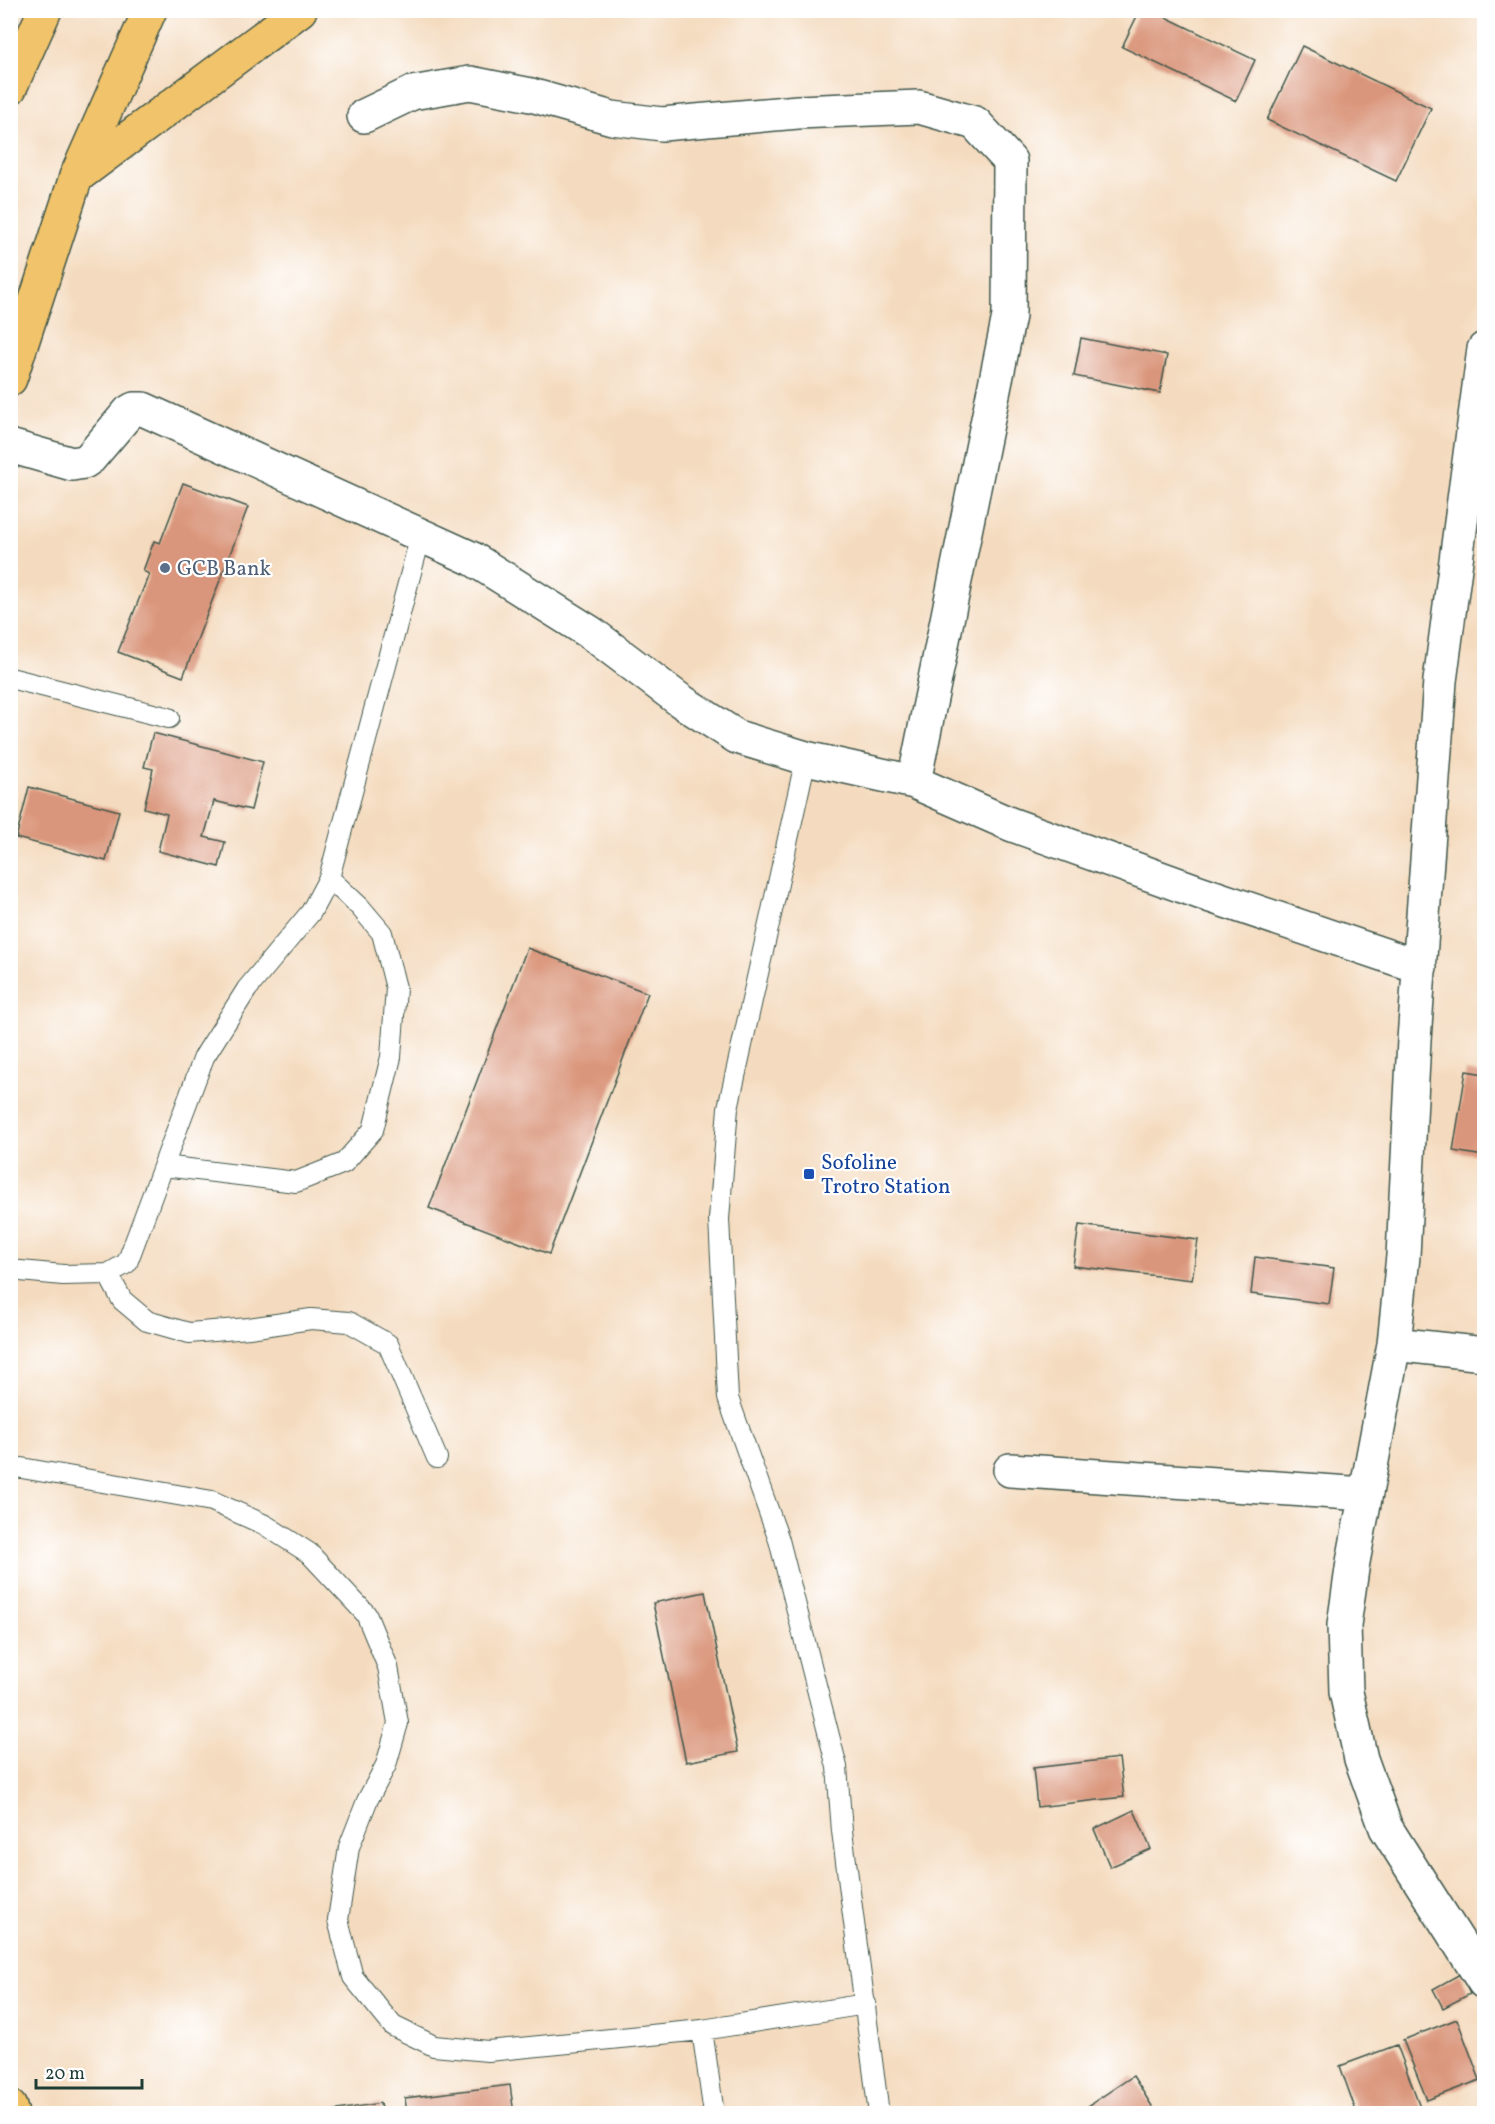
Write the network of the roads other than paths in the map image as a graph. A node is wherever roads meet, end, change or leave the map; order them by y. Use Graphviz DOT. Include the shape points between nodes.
graph roads {
  1 [pos="45,10"];
  2 [pos="150,10"];
  3 [pos="300,10"];
  4 [pos="10,88"];
  5 [pos="364,116"];
  6 [pos="76,177"];
  7 [pos="1485,349"];
  8 [pos="10,379"];
  9 [pos="10,446"];
  10 [pos="421,535"];
  11 [pos="10,678"];
  12 [pos="169,718"];
  13 [pos="806,758"];
  14 [pos="914,782"];
  15 [pos="329,878"];
  16 [pos="1420,967"];
  17 [pos="164,1166"];
  18 [pos="10,1270"];
  19 [pos="108,1274"];
  20 [pos="1394,1344"];
  21 [pos="1485,1354"];
  22 [pos="437,1458"];
  23 [pos="10,1466"];
  24 [pos="1010,1470"];
  25 [pos="1365,1494"];
  26 [pos="1485,1982"];
  27 [pos="866,2004"];
  28 [pos="702,2030"];
  29 [pos="10,2107"];
  30 [pos="12,2114"];
  31 [pos="714,2114"];
  32 [pos="879,2114"];
  1 -- 4 [label="main road"];
  2 -- 6 [label="main road"];
  3 -- 6 [label="main road"];
  5 -- 14 [label="street" via="412,93 470,83 612,118 662,124 919,107 975,123 1010,161 1009,316"];
  6 -- 8 [label="main road"];
  7 -- 16 [label="street" via="1440,681"];
  9 -- 10 [label="street" via="72,464 84,462 129,412 143,410"];
  10 -- 13 [label="street" via="472,558 591,633 681,701 737,737"];
  10 -- 15 [label="lane"];
  11 -- 12 [label="lane"];
  13 -- 14 [label="street"];
  13 -- 27 [label="lane" via="728,1108 719,1219 728,1398 779,1540 837,1767"];
  14 -- 16 [label="street" via="1010,824"];
  15 -- 17 [label="lane" via="311,912 247,989 204,1057"];
  15 -- 17 [label="lane" via="382,933 396,988 391,1057 373,1130 345,1163 296,1182"];
  16 -- 20 [label="street"];
  17 -- 19 [label="lane" via="127,1263"];
  18 -- 19 [label="lane"];
  19 -- 22 [label="lane" via="122,1300 147,1321 189,1333 311,1318 349,1322 388,1344"];
  20 -- 21 [label="street"];
  20 -- 25 [label="street"];
  23 -- 28 [label="lane" via="212,1501 265,1525 309,1553 366,1614 388,1667 398,1723 386,1765 349,1847 338,1920 353,1977 393,2026 434,2046 488,2051"];
  24 -- 25 [label="street"];
  25 -- 26 [label="street" via="1344,1624 1346,1692 1361,1760 1386,1828"];
  27 -- 28 [label="lane"];
  27 -- 32 [label="lane"];
  28 -- 31 [label="lane"];
  29 -- 30 [label="main road"];
}
